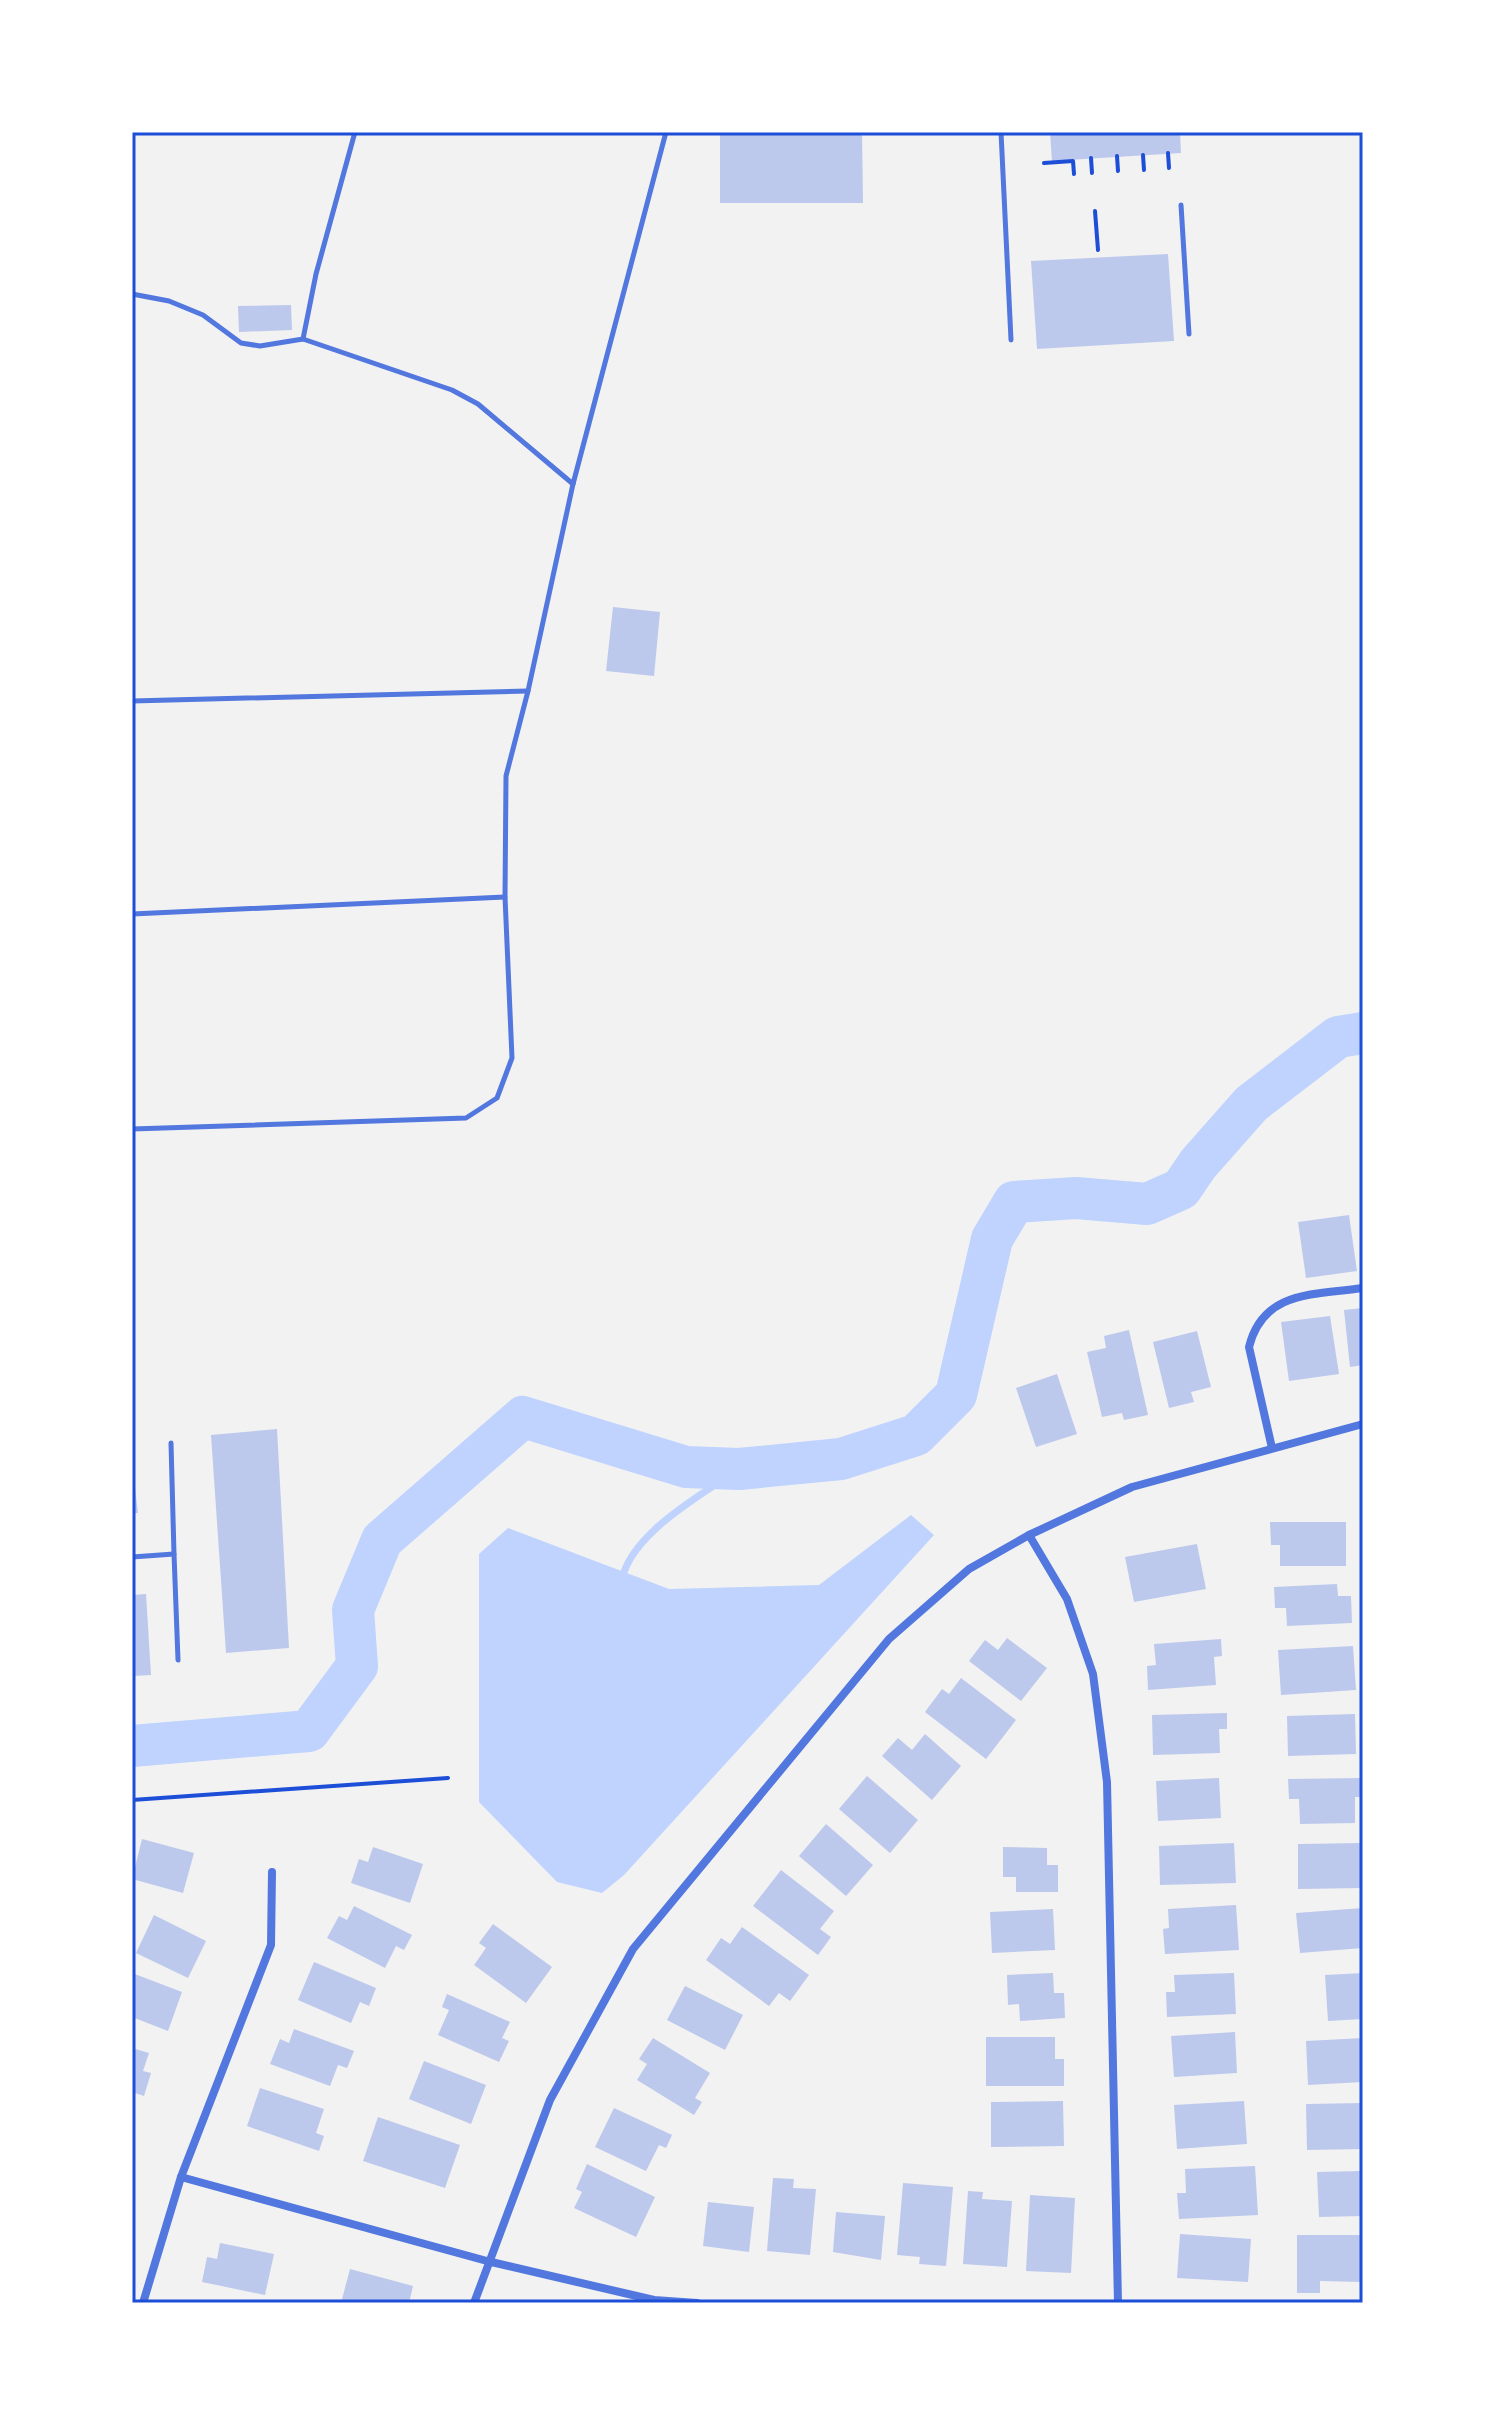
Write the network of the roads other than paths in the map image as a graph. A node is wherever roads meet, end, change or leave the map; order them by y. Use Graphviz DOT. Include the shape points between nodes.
graph roads {
  1 [pos="355,132"];
  2 [pos="666,132"];
  3 [pos="1001,132"];
  4 [pos="1181,205"];
  5 [pos="132,294"];
  6 [pos="1189,334"];
  7 [pos="303,339"];
  8 [pos="1011,340"];
  9 [pos="573,484"];
  10 [pos="528,691"];
  11 [pos="132,701"];
  12 [pos="505,897"];
  13 [pos="132,914"];
  14 [pos="132,1129"];
  15 [pos="1363,1288"];
  16 [pos="1363,1424"];
  17 [pos="171,1443"];
  18 [pos="1272,1448"];
  19 [pos="1029,1535"];
  20 [pos="174,1554"];
  21 [pos="132,1557"];
  22 [pos="178,1660"];
  23 [pos="272,1872"];
  24 [pos="181,2177"];
  25 [pos="487,2261"];
  26 [pos="143,2303"];
  27 [pos="474,2303"];
  28 [pos="697,2303"];
  29 [pos="1118,2303"];
  1 -- 7 [label="lane"];
  2 -- 9 [label="lane"];
  3 -- 8 [label="lane"];
  4 -- 6 [label="lane"];
  5 -- 7 [label="lane" via="203,315 241,343 260,346"];
  7 -- 9 [label="lane" via="452,390 478,404"];
  9 -- 10 [label="lane"];
  10 -- 11 [label="lane"];
  10 -- 12 [label="lane" via="506,776"];
  12 -- 13 [label="lane"];
  12 -- 14 [label="lane" via="512,1058 497,1098 466,1118"];
  15 -- 18 [label="street" via="1292,1298 1265,1312 1253,1330 1249,1347"];
  16 -- 18 [label="street"];
  17 -- 20 [label="lane"];
  18 -- 19 [label="street" via="1132,1487"];
  19 -- 25 [label="street" via="969,1569 889,1639 633,1949 550,2100"];
  19 -- 29 [label="street" via="1067,1599 1093,1674 1107,1782"];
  20 -- 21 [label="lane"];
  20 -- 22 [label="lane"];
  23 -- 24 [label="street" via="271,1945"];
  24 -- 25 [label="street"];
  24 -- 26 [label="street"];
  25 -- 27 [label="street"];
  25 -- 28 [label="street" via="654,2300"];
}
